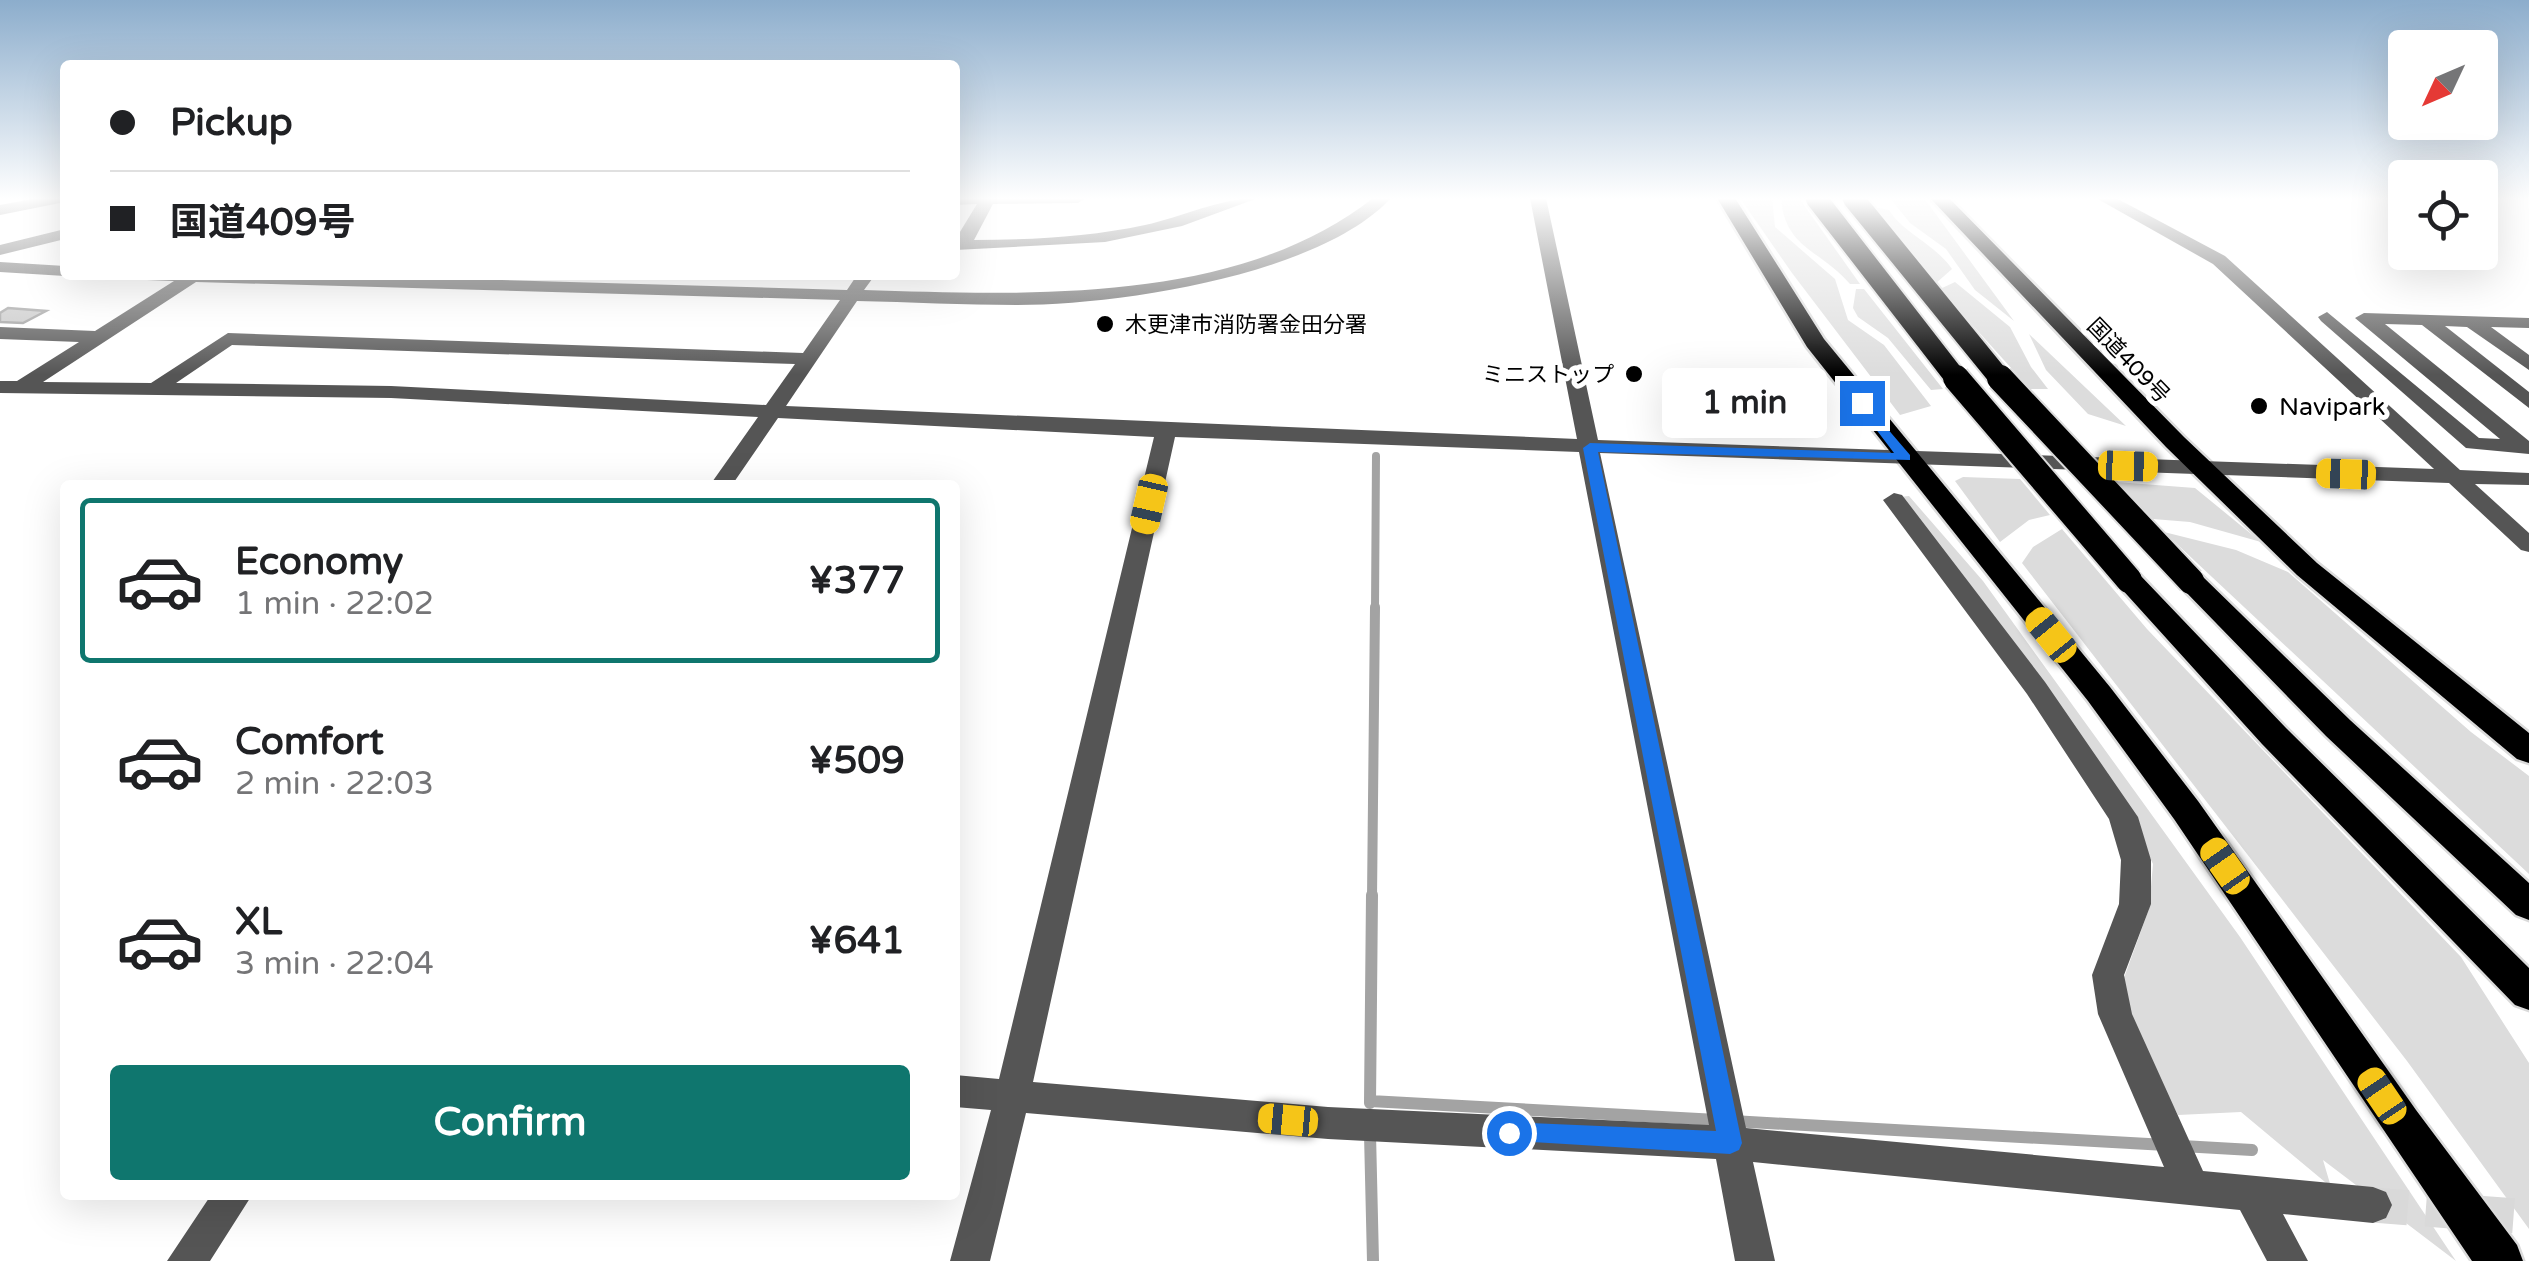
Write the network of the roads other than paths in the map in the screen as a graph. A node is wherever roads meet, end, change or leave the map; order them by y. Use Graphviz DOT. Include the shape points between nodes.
graph roads {
  1 [pos="1272,257"];
  2 [pos="1550,257"];
  3 [pos="1762,257"];
  4 [pos="1860,257"];
  5 [pos="1899,257"];
  6 [pos="1995,257"];
  7 [pos="2214,257"];
  8 [pos="0,268"];
  9 [pos="60,271"];
  10 [pos="186,280"];
  11 [pos="465,280"];
  12 [pos="862,280"];
  13 [pos="601,282"];
  14 [pos="848,298"];
  15 [pos="2367,318"];
  16 [pos="2425,319"];
  17 [pos="2471,321"];
  18 [pos="2521,322"];
  19 [pos="0,333"];
  20 [pos="2529,334"];
  21 [pos="98,338"];
  22 [pos="809,360"];
  23 [pos="2529,364"];
  24 [pos="10,388"];
  25 [pos="155,389"];
  26 [pos="0,400"];
  27 [pos="2529,402"];
  28 [pos="772,412"];
  29 [pos="1166,431"];
  30 [pos="1590,448"];
  31 [pos="2525,449"];
  32 [pos="1905,458"];
  33 [pos="2202,469"];
  34 [pos="2454,478"];
  35 [pos="2529,479"];
  36 [pos="724,480"];
  37 [pos="1894,500"];
  38 [pos="2529,545"];
  39 [pos="2529,751"];
  40 [pos="2529,905"];
  41 [pos="2529,994"];
  42 [pos="960,1090"];
  43 [pos="1013,1093"];
  44 [pos="1730,1141"];
  45 [pos="2188,1179"];
  46 [pos="2251,1192"];
  47 [pos="230,1200"];
  48 [pos="2374,1204"];
  49 [pos="187,1261"];
  50 [pos="970,1261"];
  51 [pos="1755,1261"];
  52 [pos="2288,1261"];
  53 [pos="2500,1261"];
  1 -- 14 [label="street" via="1080,296"];
  2 -- 30 [label="street"];
  3 -- 32 [label="highway" via="1814,342"];
  4 -- 41 [label="highway, bridge" via="2129,580"];
  5 -- 40 [label="highway, bridge" via="2062,450 2338,728"];
  6 -- 33 [label="highway, 国道409号"];
  7 -- 34 [label="street"];
  8 -- 9 [label="street"];
  10 -- 21 [label="street"];
  11 -- 13 [label="street"];
  12 -- 14 [label="street"];
  13 -- 14 [label="street"];
  14 -- 22 [label="street"];
  15 -- 16 [label="street"];
  15 -- 31 [label="street"];
  15 -- 31 [label="street" via="2327,316 2473,444"];
  16 -- 17 [label="street"];
  16 -- 27 [label="street"];
  17 -- 18 [label="street"];
  17 -- 23 [label="street"];
  18 -- 20 [label="street"];
  19 -- 21 [label="street"];
  21 -- 24 [label="street"];
  22 -- 25 [label="street" via="228,339"];
  22 -- 28 [label="street"];
  24 -- 25 [label="street"];
  24 -- 26 [label="street"];
  25 -- 28 [label="street" via="391,392"];
  28 -- 29 [label="street"];
  28 -- 36 [label="street"];
  29 -- 30 [label="street"];
  29 -- 43 [label="street"];
  30 -- 32 [label="street"];
  30 -- 44 [label="street"];
  32 -- 33 [label="street"];
  32 -- 53 [label="highway" via="2100,694 2186,810"];
  33 -- 34 [label="street"];
  33 -- 39 [label="highway, 国道409号" via="2308,569"];
  34 -- 35 [label="street"];
  34 -- 38 [label="street"];
  37 -- 45 [label="street" via="2124,817 2136,860 2135,904 2108,976 2115,1014"];
  42 -- 43 [label="street"];
  43 -- 44 [label="street" via="1399,1128"];
  43 -- 50 [label="street"];
  44 -- 45 [label="street"];
  44 -- 51 [label="street"];
  45 -- 46 [label="street"];
  46 -- 48 [label="street"];
  46 -- 52 [label="street"];
  47 -- 49 [label="street"];
}
